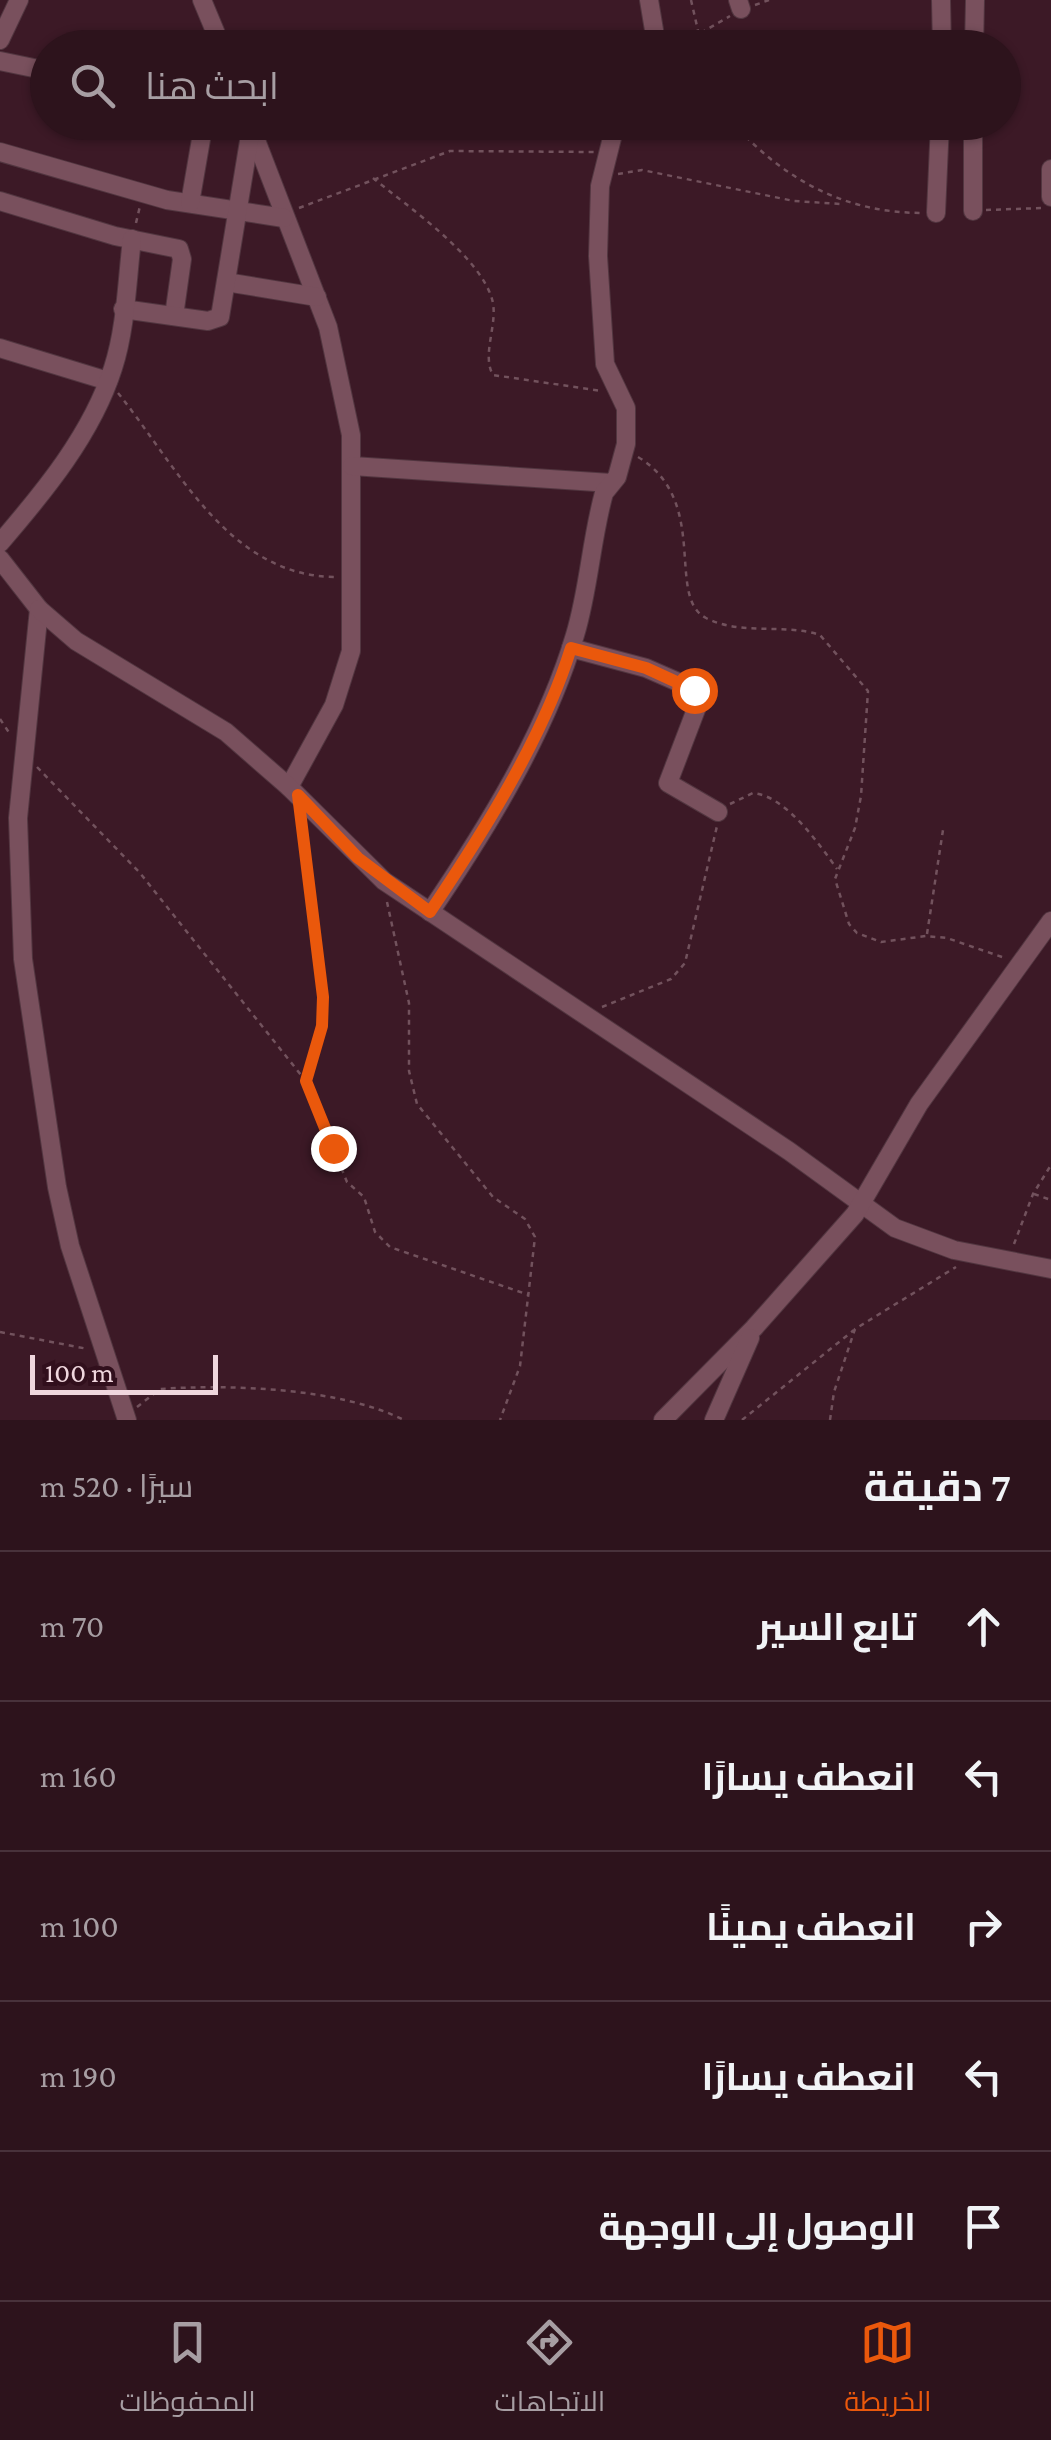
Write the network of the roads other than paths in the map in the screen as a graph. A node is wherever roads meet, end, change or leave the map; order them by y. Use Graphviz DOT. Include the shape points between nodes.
graph roads {
  1 [pos="19,0"];
  2 [pos="202,0"];
  3 [pos="649,0"];
  4 [pos="942,0"];
  5 [pos="976,0"];
  6 [pos="214,30"];
  7 [pos="654,30"];
  8 [pos="942,30"];
  9 [pos="975,30"];
  10 [pos="0,40"];
  11 [pos="0,61"];
  12 [pos="30,67"];
  13 [pos="201,140"];
  14 [pos="248,140"];
  15 [pos="255,140"];
  16 [pos="611,140"];
  17 [pos="939,140"];
  18 [pos="973,140"];
  19 [pos="0,152"];
  20 [pos="1051,168"];
  21 [pos="1051,197"];
  22 [pos="0,201"];
  23 [pos="190,203"];
  24 [pos="236,210"];
  25 [pos="973,211"];
  26 [pos="936,213"];
  27 [pos="284,218"];
  28 [pos="132,239"];
  29 [pos="226,282"];
  30 [pos="317,297"];
  31 [pos="123,309"];
  32 [pos="174,316"];
  33 [pos="0,348"];
  34 [pos="108,381"];
  35 [pos="352,466"];
  36 [pos="610,484"];
  37 [pos="0,542"];
  38 [pos="0,558"];
  39 [pos="40,609"];
  40 [pos="571,648"];
  41 [pos="294,791"];
  42 [pos="718,812"];
  43 [pos="430,912"];
  44 [pos="1051,922"];
  45 [pos="861,1202"];
  46 [pos="1051,1269"];
  47 [pos="754,1328"];
  48 [pos="126,1420"];
  49 [pos="663,1420"];
  50 [pos="714,1420"];
  1 -- 10 [label="street"];
  2 -- 6 [label="street"];
  3 -- 7 [label="street"];
  4 -- 8 [label="street"];
  5 -- 9 [label="street"];
  11 -- 12 [label="street"];
  13 -- 23 [label="street"];
  14 -- 24 [label="street"];
  15 -- 27 [label="street"];
  16 -- 36 [label="street" via="600,186 598,256 604,356 626,408 625,452"];
  17 -- 26 [label="street"];
  18 -- 25 [label="street"];
  19 -- 23 [label="street"];
  20 -- 21 [label="street"];
  22 -- 28 [label="street"];
  23 -- 24 [label="street"];
  24 -- 27 [label="street"];
  24 -- 29 [label="street"];
  27 -- 30 [label="street"];
  28 -- 31 [label="street"];
  28 -- 32 [label="street" via="181,252"];
  29 -- 30 [label="street"];
  29 -- 32 [label="street" via="217,320"];
  30 -- 35 [label="street" via="348,406"];
  31 -- 32 [label="street"];
  31 -- 34 [label="street"];
  33 -- 34 [label="street"];
  34 -- 37 [label="street" via="53,481"];
  35 -- 36 [label="street"];
  35 -- 41 [label="street" via="354,622 344,676"];
  36 -- 40 [label="street"];
  38 -- 39 [label="street"];
  39 -- 41 [label="street" via="76,640 226,732"];
  39 -- 48 [label="street" via="22,751 18,899 34,1046 66,1226"];
  40 -- 42 [label="street" via="646,668 694,690 697,707 668,782"];
  40 -- 43 [label="street" via="548,708"];
  41 -- 43 [label="street" via="384,881"];
  43 -- 45 [label="street"];
  44 -- 45 [label="street" via="919,1104"];
  45 -- 46 [label="street" via="920,1240"];
  45 -- 47 [label="street"];
  47 -- 49 [label="street"];
  47 -- 50 [label="street"];
}
